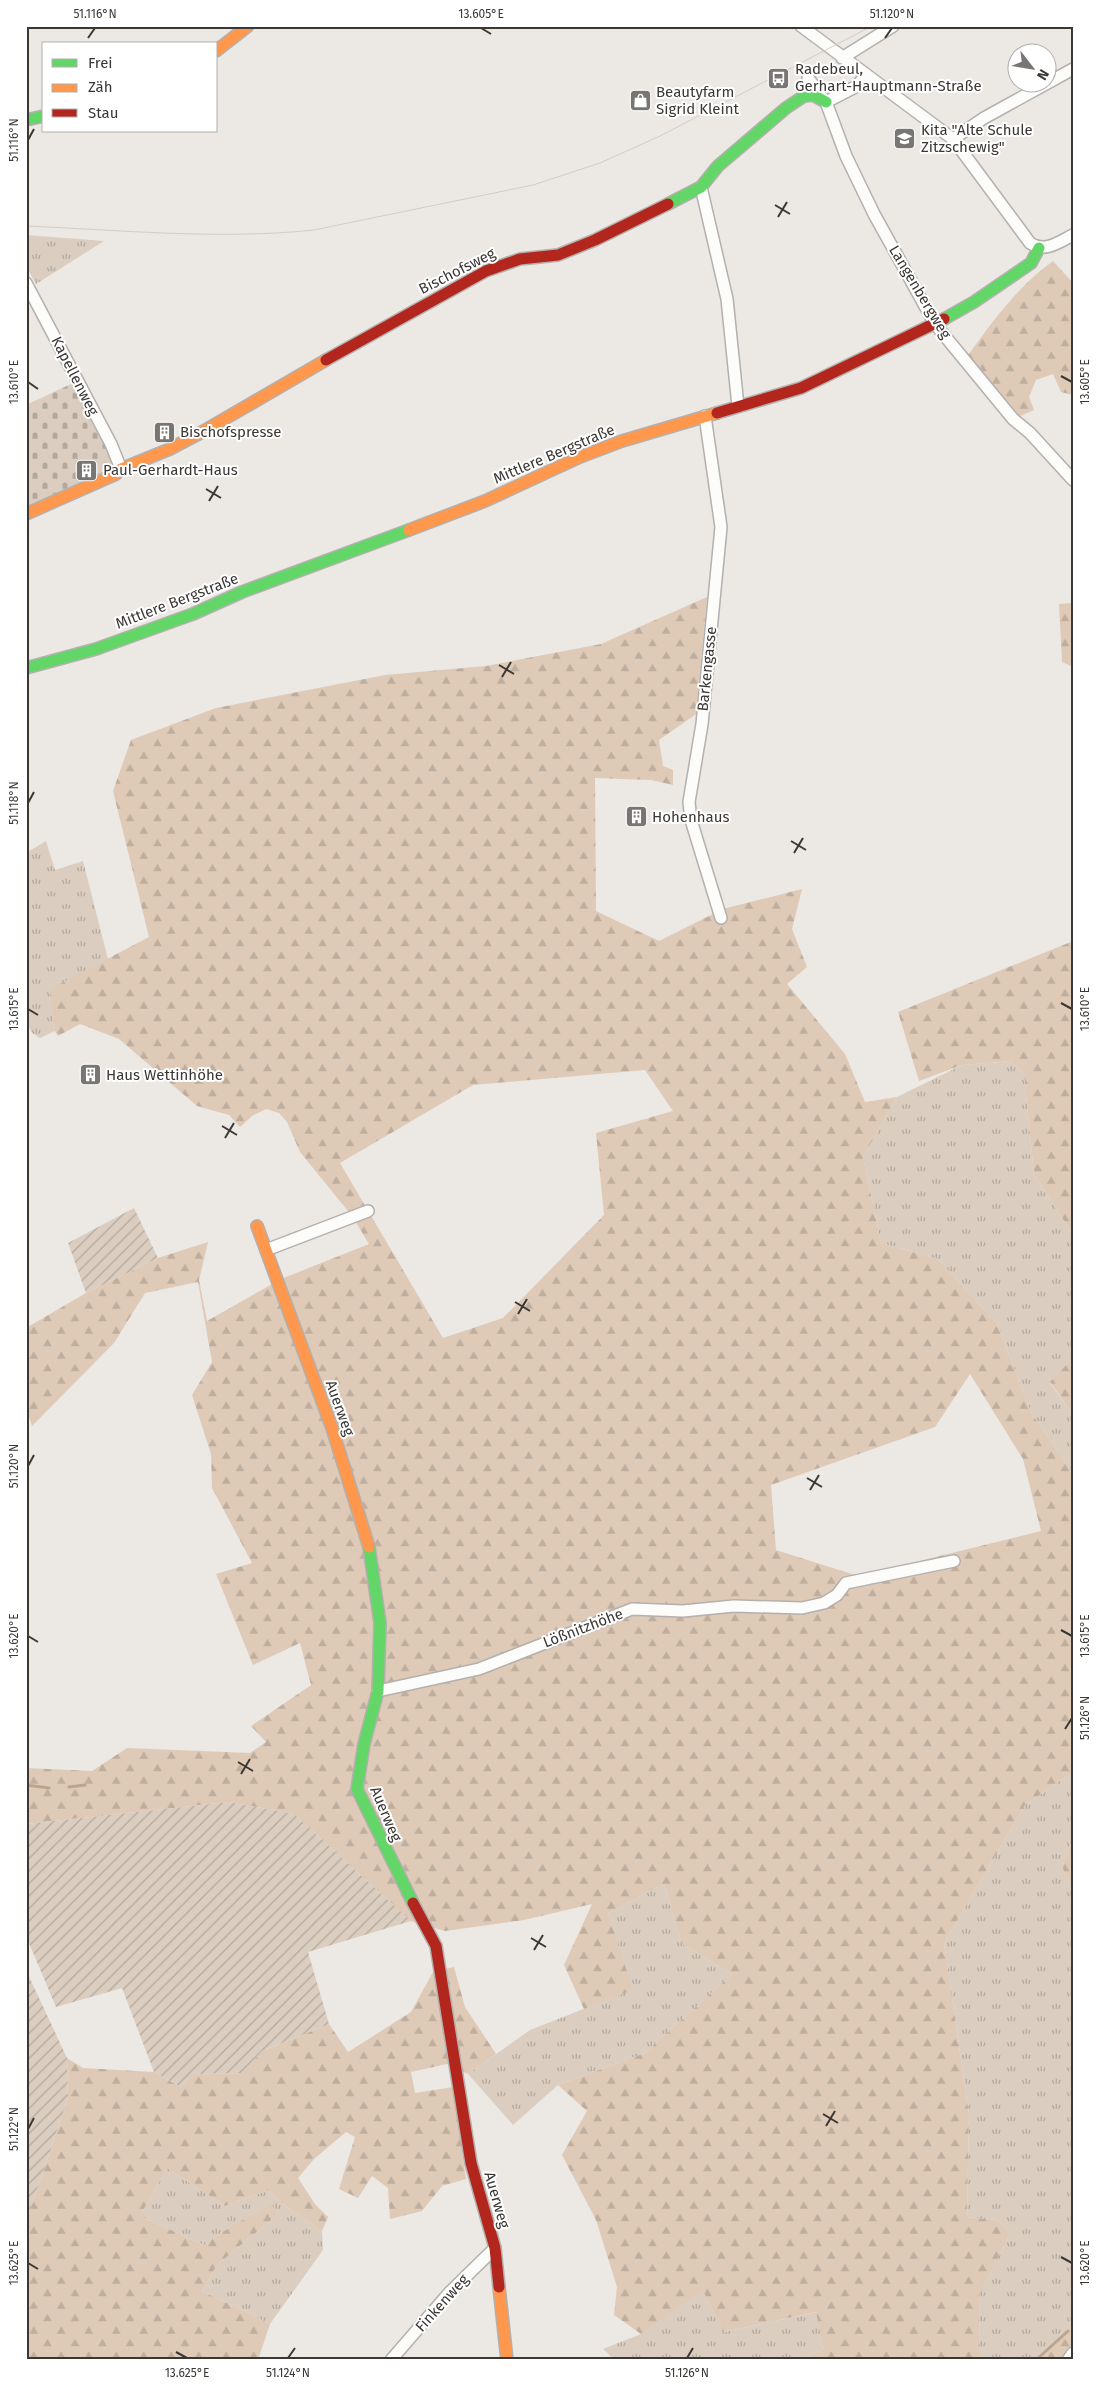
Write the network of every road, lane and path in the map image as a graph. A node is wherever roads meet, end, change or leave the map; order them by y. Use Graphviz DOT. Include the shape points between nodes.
graph roads {
  1 [pos="248,26"];
  2 [pos="801,26"];
  3 [pos="893,26"];
  4 [pos="218,49"];
  5 [pos="842,58"];
  6 [pos="1073,69"];
  7 [pos="866,75"];
  8 [pos="808,78"];
  9 [pos="826,102"];
  10 [pos="42,116"];
  11 [pos="26,120"];
  12 [pos="953,139"];
  13 [pos="701,187"];
  14 [pos="1073,235"];
  15 [pos="1040,248"];
  16 [pos="26,283"];
  17 [pos="935,324"];
  18 [pos="738,406"];
  19 [pos="706,416"];
  20 [pos="121,469"];
  21 [pos="1073,480"];
  22 [pos="26,514"];
  23 [pos="26,668"];
  24 [pos="721,918"];
  25 [pos="368,1211"];
  26 [pos="257,1226"];
  27 [pos="266,1250"];
  28 [pos="954,1560"];
  29 [pos="378,1691"];
  30 [pos="495,2248"];
  31 [pos="1073,2353"];
  32 [pos="391,2360"];
  33 [pos="507,2360"];
  34 [pos="1068,2360"];
  1 -- 4 [label="street"];
  2 -- 5 [label="street"];
  3 -- 5 [label="street"];
  5 -- 7 [label="street"];
  6 -- 12 [label="street" via="984,118"];
  7 -- 9 [label="street" via="857,86"];
  7 -- 12 [label="street"];
  8 -- 9 [label="street"];
  9 -- 13 [label="street, Bischofsweg" via="813,95 804,96 786,108 718,166"];
  9 -- 17 [label="street, Langenbergweg" via="846,156 874,214"];
  10 -- 11 [label="street"];
  12 -- 15 [label="street" via="1028,241"];
  13 -- 18 [label="street" via="727,299"];
  13 -- 20 [label="street, Bischofsweg" via="558,255 520,259 486,270 202,432"];
  14 -- 15 [label="street"];
  15 -- 17 [label="street, Mittlere Bergstraße" via="1025,268"];
  16 -- 20 [label="street, Kapellenweg"];
  17 -- 18 [label="street, Mittlere Bergstraße" via="801,388"];
  17 -- 21 [label="street, Langenbergweg" via="1013,419"];
  18 -- 19 [label="street, Mittlere Bergstraße"];
  19 -- 23 [label="street, Mittlere Bergstraße" via="580,456 484,501 242,592 176,621"];
  19 -- 24 [label="street, Barkengasse" via="721,527 702,724 689,802 691,820"];
  20 -- 22 [label="street, Bischofsweg"];
  25 -- 27 [label="street"];
  26 -- 27 [label="street, Auerweg"];
  27 -- 29 [label="street, Auerweg" via="332,1428 369,1547 380,1623"];
  28 -- 29 [label="street, Lößnitzhöhe" via="846,1583 837,1595 824,1603 802,1608 632,1609 478,1669"];
  29 -- 30 [label="street, Auerweg" via="364,1744 357,1789 436,1946 471,2163"];
  30 -- 32 [label="street, Finkenweg" via="449,2293"];
  30 -- 33 [label="street, Auerweg"];
  31 -- 34 [label="street"];
}
